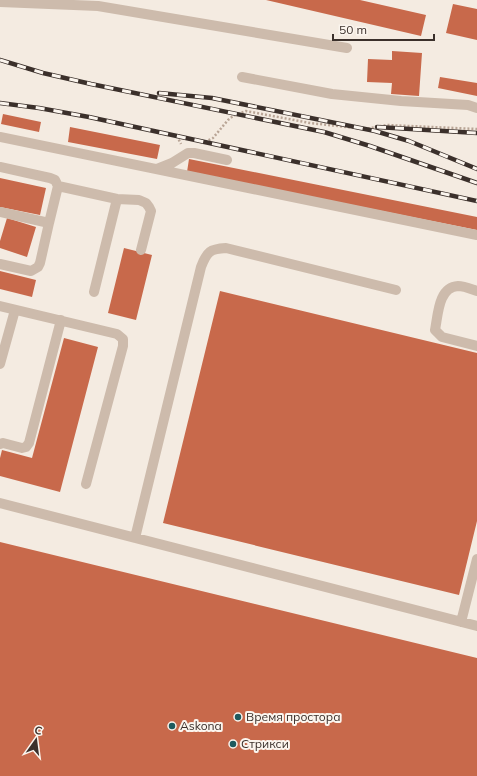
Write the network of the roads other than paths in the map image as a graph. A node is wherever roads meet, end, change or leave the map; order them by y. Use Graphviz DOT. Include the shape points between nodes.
graph roads {
  1 [pos="0,2"];
  2 [pos="347,48"];
  3 [pos="242,77"];
  4 [pos="477,108"];
  5 [pos="0,137"];
  6 [pos="227,160"];
  7 [pos="0,167"];
  8 [pos="157,169"];
  9 [pos="58,186"];
  10 [pos="117,200"];
  11 [pos="0,212"];
  12 [pos="49,223"];
  13 [pos="477,235"];
  14 [pos="141,250"];
  15 [pos="0,264"];
  16 [pos="396,290"];
  17 [pos="477,291"];
  18 [pos="94,292"];
  19 [pos="0,306"];
  20 [pos="15,310"];
  21 [pos="61,320"];
  22 [pos="477,346"];
  23 [pos="0,364"];
  24 [pos="0,444"];
  25 [pos="86,484"];
  26 [pos="0,503"];
  27 [pos="134,538"];
  28 [pos="477,559"];
  29 [pos="461,622"];
  30 [pos="477,626"];
  1 -- 2 [label="lane" via="98,6"];
  3 -- 4 [label="lane" via="332,94 468,105"];
  5 -- 8 [label="lane"];
  6 -- 8 [label="lane" via="188,153"];
  7 -- 9 [label="lane" via="50,178 55,180"];
  8 -- 13 [label="lane"];
  9 -- 10 [label="lane"];
  9 -- 12 [label="lane"];
  10 -- 14 [label="lane" via="139,200 146,203 151,211"];
  10 -- 18 [label="lane"];
  11 -- 12 [label="lane"];
  12 -- 15 [label="lane" via="38,267 31,271"];
  16 -- 27 [label="lane" via="226,248 213,248 205,255"];
  17 -- 22 [label="lane" via="458,286 449,289 442,297 435,330 442,337"];
  19 -- 20 [label="lane"];
  20 -- 21 [label="lane"];
  20 -- 23 [label="lane"];
  21 -- 24 [label="lane" via="29,443 26,448"];
  21 -- 25 [label="lane" via="117,334 123,339"];
  26 -- 27 [label="lane"];
  27 -- 29 [label="lane"];
  28 -- 29 [label="lane"];
  29 -- 30 [label="lane"];
}
